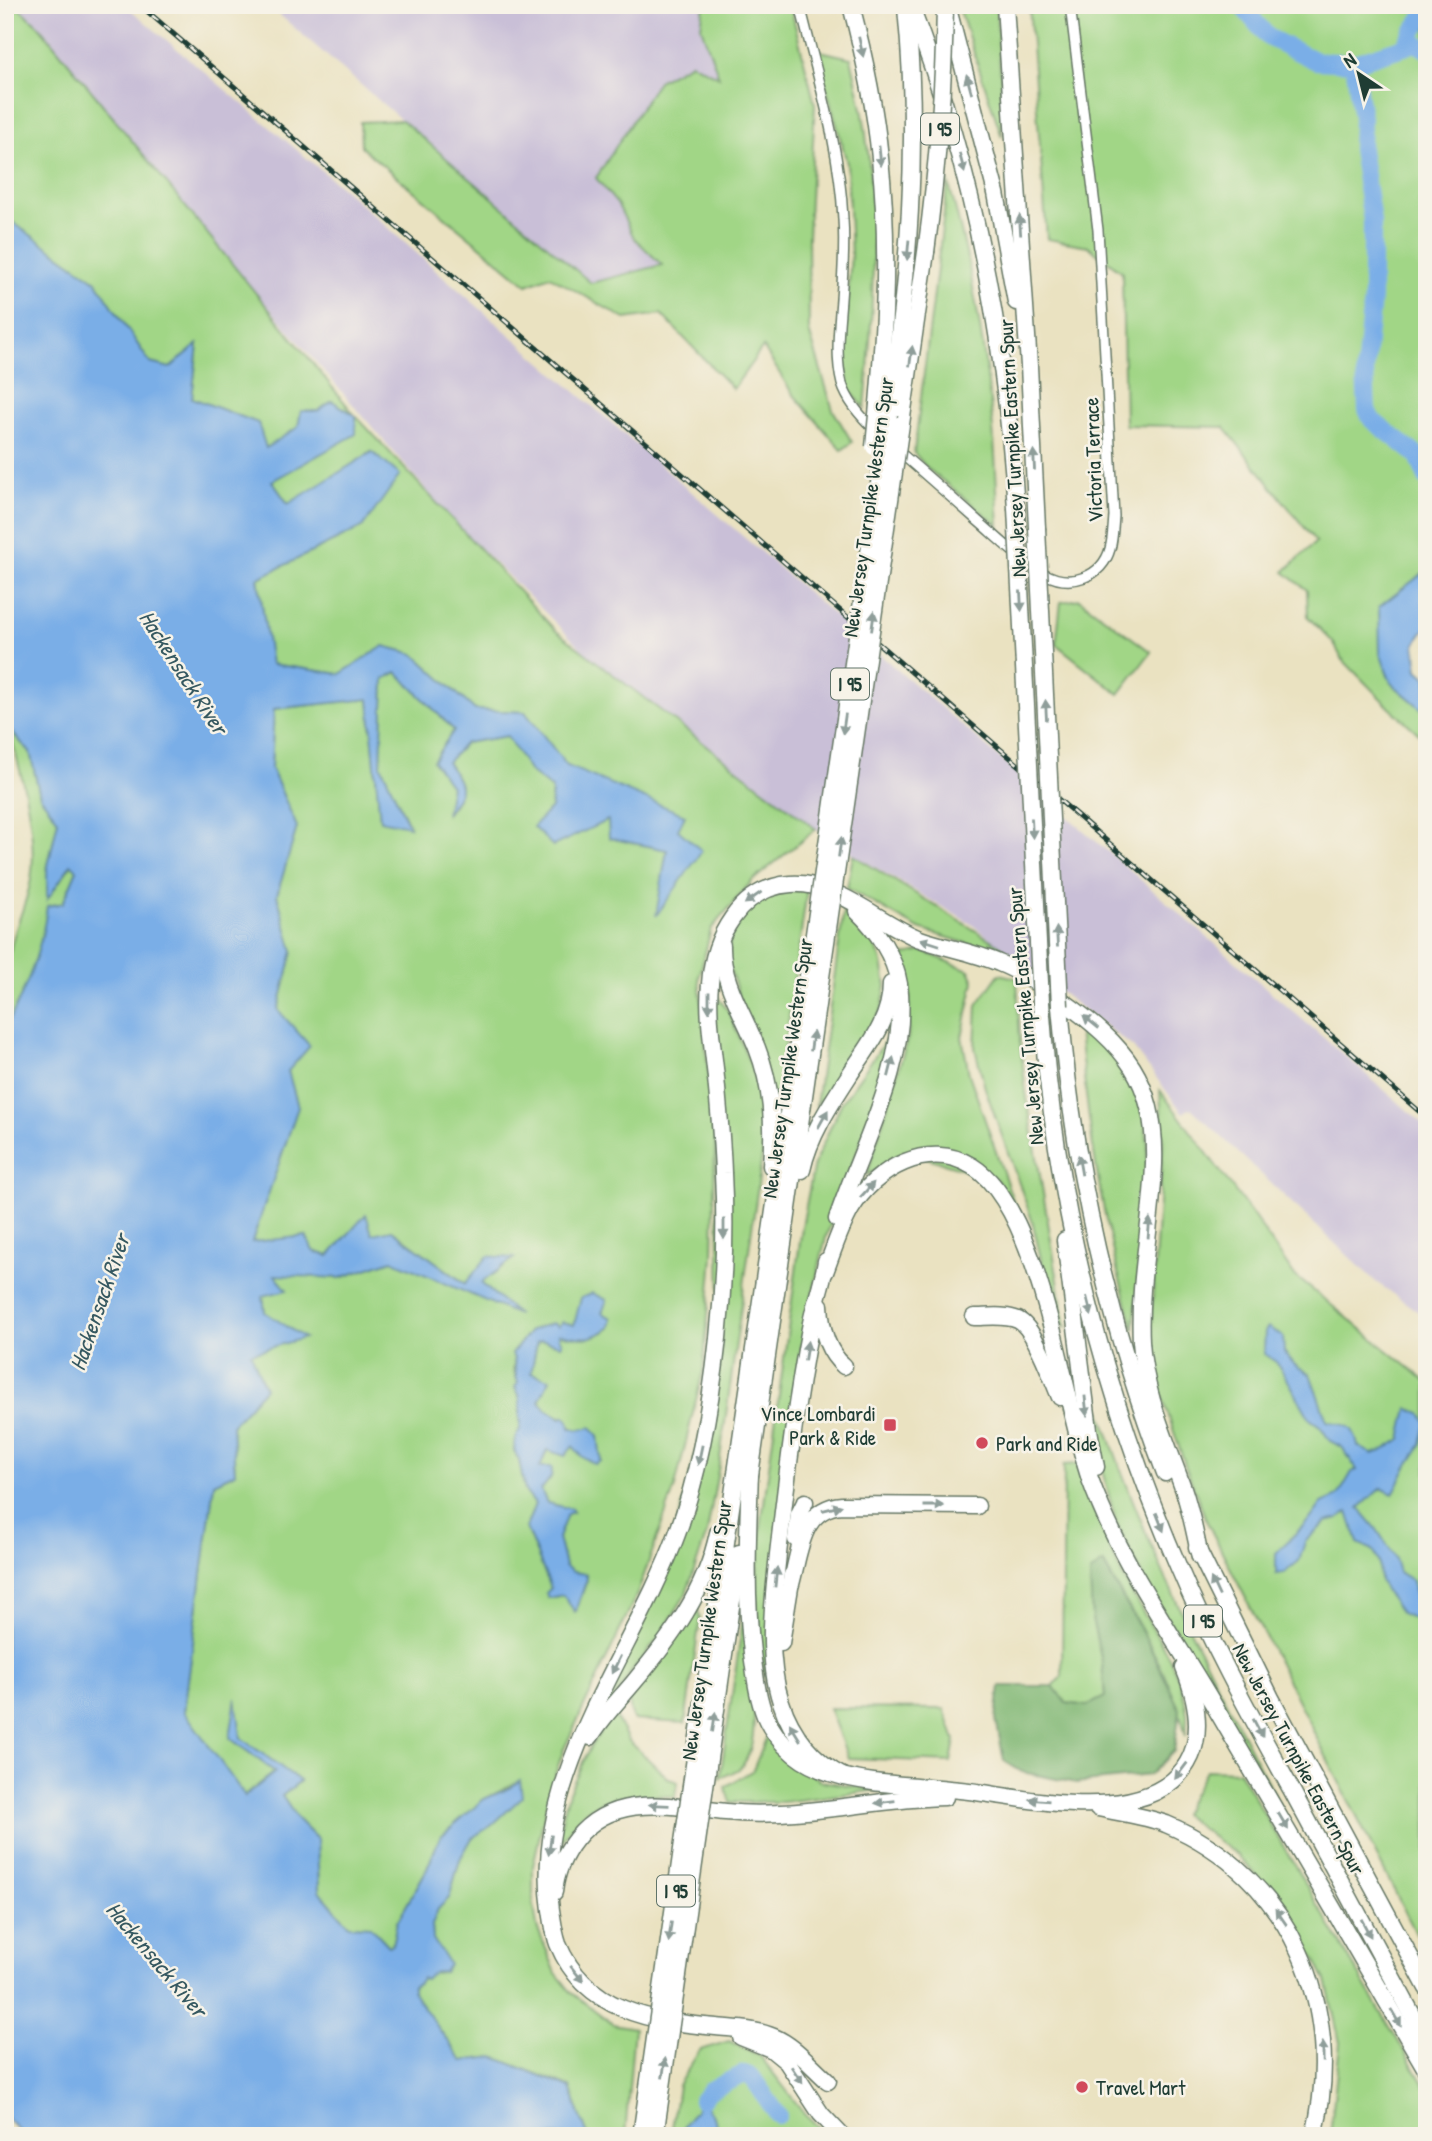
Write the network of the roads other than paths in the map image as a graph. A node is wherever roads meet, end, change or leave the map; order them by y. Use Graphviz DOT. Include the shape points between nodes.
graph roads {
  1 [pos="800,5"];
  2 [pos="851,5"];
  3 [pos="908,5"];
  4 [pos="946,5"];
  5 [pos="1005,5"];
  6 [pos="1070,5"];
  7 [pos="1029,366"];
  8 [pos="889,414"];
  9 [pos="840,897"];
  10 [pos="723,936"];
  11 [pos="888,955"];
  12 [pos="817,959"];
  13 [pos="1060,1168"];
  14 [pos="769,1248"];
  15 [pos="825,1272"];
  16 [pos="820,1292"];
  17 [pos="775,1302"];
  18 [pos="974,1317"];
  19 [pos="844,1366"];
  20 [pos="743,1425"];
  21 [pos="1079,1445"];
  22 [pos="750,1472"];
  23 [pos="805,1502"];
  24 [pos="977,1506"];
  25 [pos="1114,1532"];
  26 [pos="1200,1557"];
  27 [pos="791,1584"];
  28 [pos="1158,1616"];
  29 [pos="718,1647"];
  30 [pos="775,1669"];
  31 [pos="844,1777"];
  32 [pos="567,1779"];
  33 [pos="1002,1797"];
  34 [pos="1076,1803"];
  35 [pos="551,1912"];
  36 [pos="1427,1989"];
  37 [pos="695,2025"];
  38 [pos="1427,2042"];
  39 [pos="1427,2071"];
  40 [pos="828,2081"];
  41 [pos="640,2136"];
  42 [pos="655,2136"];
  43 [pos="842,2136"];
  44 [pos="1314,2136"];
  1 -- 6 [label="street, Victoria Terrace" via="841,190 844,246 838,364 848,399 869,425 1033,567 1068,581 1092,574 1103,564 1110,550 1114,516 1098,230"];
  2 -- 8 [label="highway, one-way" via="881,160"];
  3 -- 8 [label="highway, New Jersey Turnpike Western Spur / I 95, one-way" via="912,182"];
  3 -- 13 [label="highway, New Jersey Turnpike Eastern Spur / I 95, one-way, bridge" via="953,129 987,270 1007,400 1041,1002"];
  7 -- 4 [label="highway, one-way" via="996,193"];
  8 -- 4 [label="highway, New Jersey Turnpike Western Spur / I 95, one-way, bridge" via="926,252 941,118"];
  7 -- 5 [label="highway, New Jersey Turnpike Eastern Spur / I 95, one-way"];
  26 -- 7 [label="highway, New Jersey Turnpike Eastern Spur / I 95, one-way, bridge" via="1142,1409 1100,1265 1074,1131 1060,1006"];
  12 -- 8 [label="highway, New Jersey Turnpike Western Spur / I 95, one-way, bridge"];
  8 -- 12 [label="highway, New Jersey Turnpike Western Spur / I 95, one-way, bridge" via="867,512 868,559"];
  9 -- 10 [label="highway, one-way" via="803,884 776,886 744,904"];
  9 -- 11 [label="highway" via="870,925"];
  26 -- 9 [label="highway, one-way" via="1143,1359 1141,1316 1154,1150 1148,1103 1138,1076 1095,1024 1029,978 995,961 917,937"];
  10 -- 14 [label="highway" via="724,968 771,1097"];
  10 -- 32 [label="highway, one-way" via="713,961 709,1003 722,1155 723,1264 716,1360 704,1433 672,1548 579,1743"];
  15 -- 11 [label="highway, one-way" via="829,1244 885,1088 896,1042 899,984"];
  17 -- 11 [label="highway, one-way" via="789,1258 807,1153 887,1013 891,987"];
  12 -- 14 [label="highway, New Jersey Turnpike Western Spur / I 95"];
  17 -- 12 [label="highway, New Jersey Turnpike Western Spur / I 95, one-way"];
  13 -- 25 [label="highway, one-way" via="1089,1430"];
  13 -- 38 [label="highway, New Jersey Turnpike Eastern Spur / I 95, one-way" via="1098,1341 1166,1539 1226,1668"];
  14 -- 20 [label="highway, New Jersey Turnpike Western Spur / I 95"];
  15 -- 16 [label="highway"];
  15 -- 21 [label="highway, one-way" via="850,1210 886,1172 903,1162 931,1156 950,1157 974,1167 1010,1212 1041,1288"];
  16 -- 19 [label="highway" via="826,1339"];
  30 -- 16 [label="highway, one-way" via="774,1602 784,1502 811,1323"];
  17 -- 22 [label="highway, New Jersey Turnpike Western Spur / I 95"];
  18 -- 21 [label="highway" via="1013,1318 1027,1326"];
  20 -- 29 [label="highway, New Jersey Turnpike Western Spur / I 95"];
  20 -- 32 [label="highway" via="726,1482 715,1546 694,1598 664,1646 592,1732"];
  21 -- 25 [label="highway"];
  22 -- 29 [label="highway, New Jersey Turnpike Western Spur / I 95"];
  22 -- 31 [label="highway" via="747,1600 759,1699 768,1722 788,1749 816,1767"];
  23 -- 27 [label="highway" via="798,1519"];
  27 -- 24 [label="highway, one-way" via="808,1526 826,1508"];
  25 -- 28 [label="highway"];
  36 -- 26 [label="highway, New Jersey Turnpike Eastern Spur / I 95, one-way"];
  27 -- 30 [label="highway"];
  28 -- 34 [label="highway, one-way" via="1193,1693 1197,1724 1192,1753 1178,1776 1156,1792 1126,1801"];
  28 -- 39 [label="highway, one-way" via="1290,1832"];
  29 -- 41 [label="highway, New Jersey Turnpike Western Spur / I 95, one-way, bridge"];
  42 -- 29 [label="highway, New Jersey Turnpike Western Spur / I 95, one-way, bridge"];
  31 -- 30 [label="highway, one-way" via="812,1754 796,1735 781,1703"];
  31 -- 33 [label="highway"];
  32 -- 35 [label="highway, one-way" via="549,1853"];
  34 -- 33 [label="highway, one-way"];
  33 -- 35 [label="highway, one-way" via="915,1798 779,1813 666,1805 626,1808 597,1819 572,1844 559,1870"];
  44 -- 34 [label="highway, one-way" via="1323,2068 1322,2031 1305,1965 1280,1915 1239,1870 1191,1836 1151,1819"];
  35 -- 37 [label="highway, one-way" via="565,1958 596,1994 634,2014"];
  37 -- 40 [label="highway" via="773,2036"];
  37 -- 43 [label="highway, one-way" via="757,2042 782,2057"];
}
